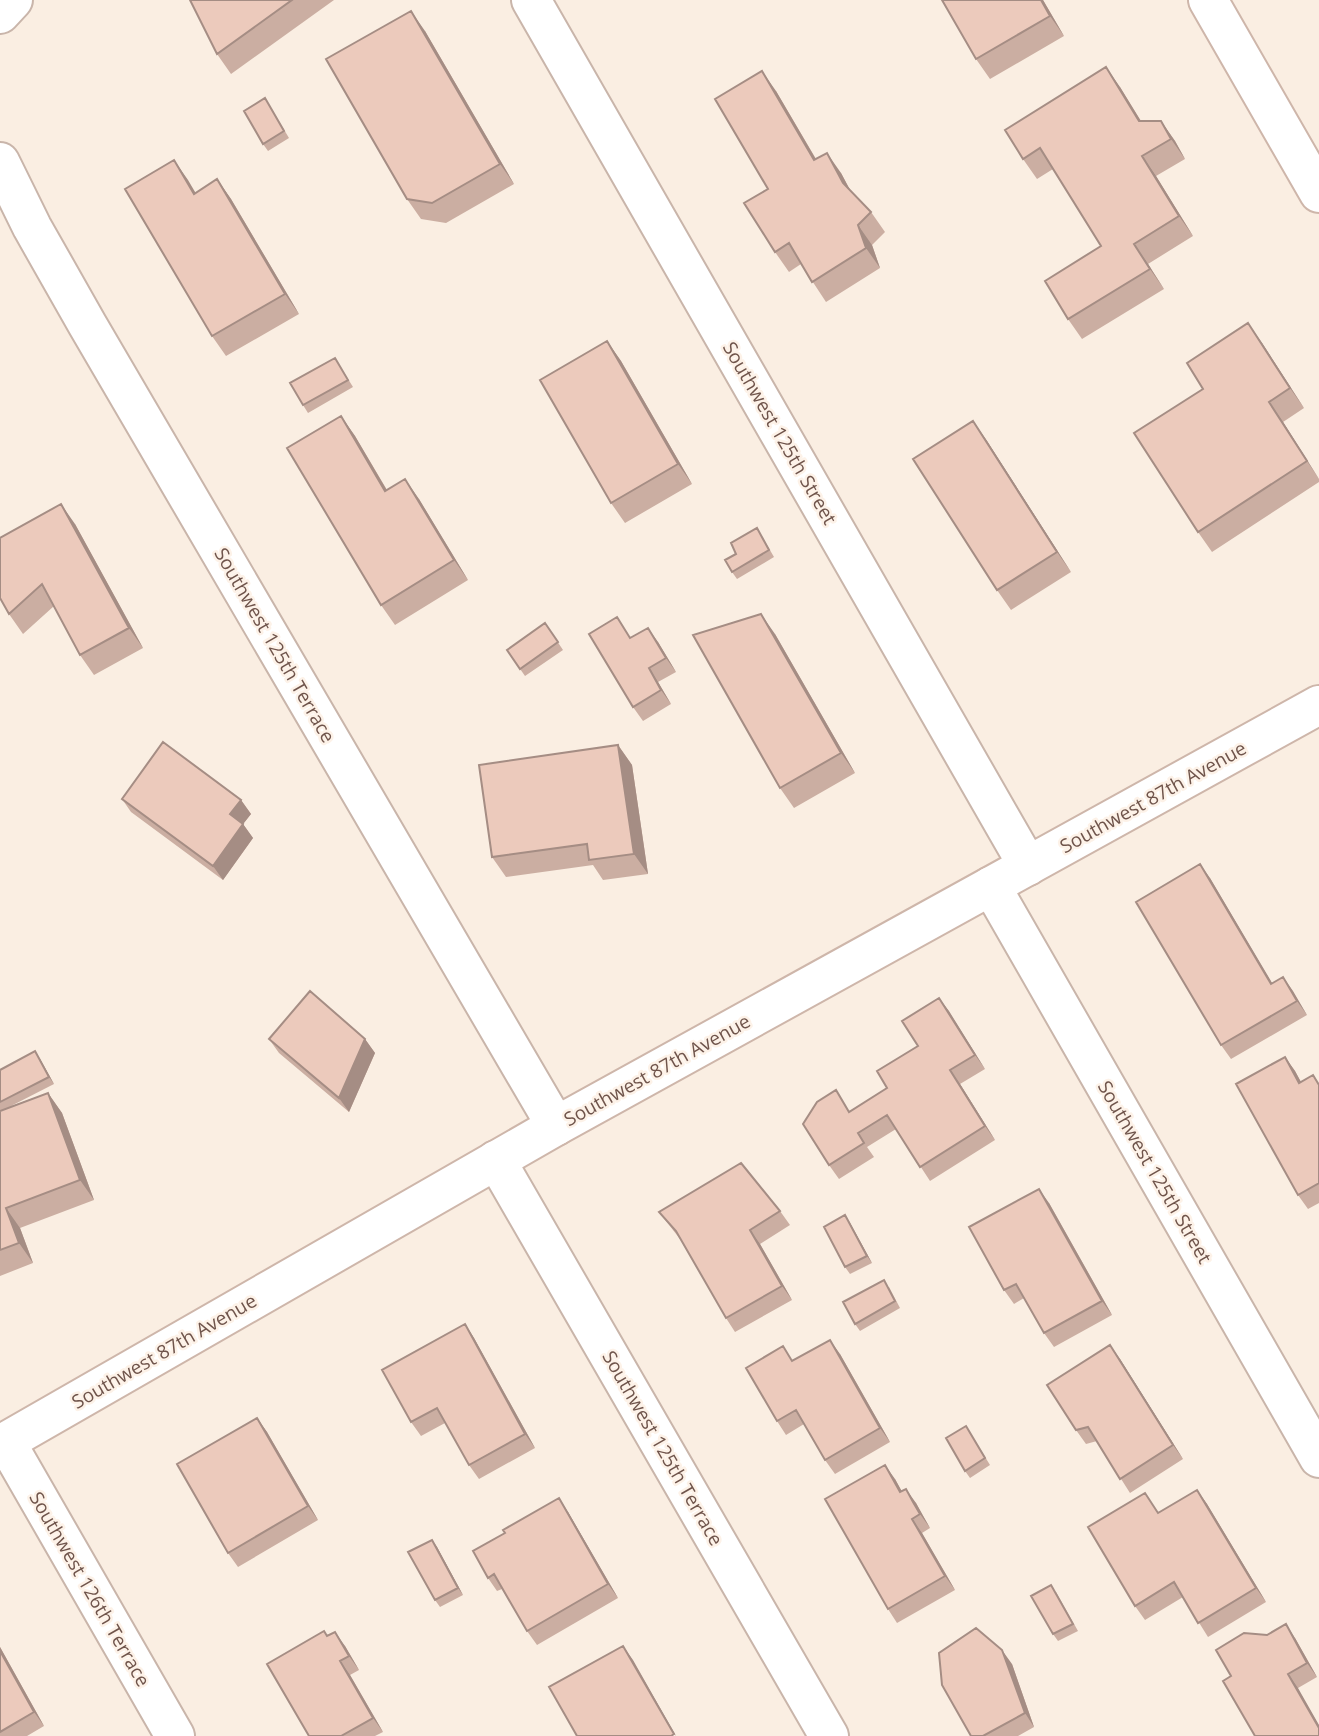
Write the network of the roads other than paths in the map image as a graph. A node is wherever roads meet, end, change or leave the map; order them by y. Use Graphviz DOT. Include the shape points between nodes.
graph roads {
  1 [pos="13,0"];
  2 [pos="531,0"];
  3 [pos="1208,0"];
  4 [pos="0,14"];
  5 [pos="0,162"];
  6 [pos="1319,193"];
  7 [pos="16,221"];
  8 [pos="1319,705"];
  9 [pos="1028,866"];
  10 [pos="991,886"];
  11 [pos="556,1126"];
  12 [pos="496,1160"];
  13 [pos="3,1443"];
  14 [pos="1319,1458"];
  15 [pos="175,1736"];
  16 [pos="829,1736"];
  1 -- 4 [label="street"];
  2 -- 9 [label="street, Southwest 125th Street"];
  3 -- 6 [label="street"];
  5 -- 7 [label="street, Southwest 125th Terrace"];
  7 -- 11 [label="street, Southwest 125th Terrace"];
  8 -- 9 [label="street, Southwest 87th Avenue"];
  9 -- 10 [label="street, Southwest 87th Avenue"];
  10 -- 11 [label="street, Southwest 87th Avenue"];
  10 -- 14 [label="street, Southwest 125th Street"];
  11 -- 12 [label="street, Southwest 87th Avenue"];
  12 -- 13 [label="street, Southwest 87th Avenue"];
  12 -- 16 [label="street, Southwest 125th Terrace"];
  13 -- 15 [label="street, Southwest 126th Terrace"];
}
